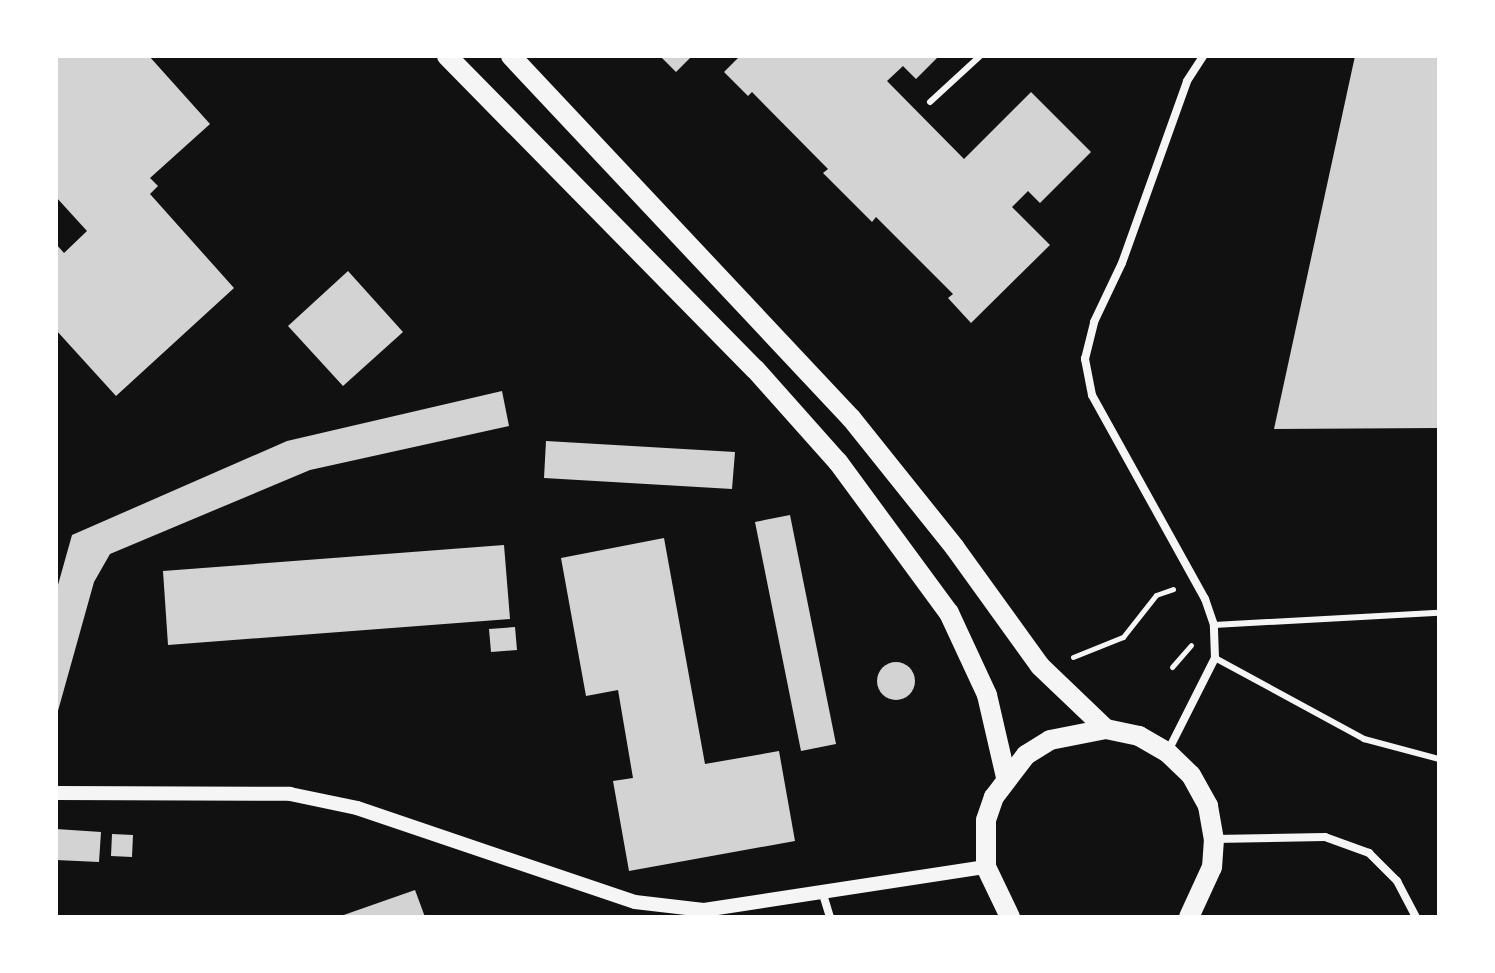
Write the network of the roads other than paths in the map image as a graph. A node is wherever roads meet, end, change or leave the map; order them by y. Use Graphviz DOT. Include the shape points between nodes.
graph roads {
  1 [pos="447,56"];
  2 [pos="511,56"];
  3 [pos="980,56"];
  4 [pos="1203,56"];
  5 [pos="930,102"];
  6 [pos="1439,613"];
  7 [pos="1214,625"];
  8 [pos="1215,658"];
  9 [pos="1106,729"];
  10 [pos="1167,752"];
  11 [pos="1439,759"];
  12 [pos="1006,777"];
  13 [pos="56,793"];
  14 [pos="1214,839"];
  15 [pos="986,867"];
  16 [pos="822,891"];
  17 [pos="830,917"];
  18 [pos="1010,917"];
  19 [pos="1189,917"];
  20 [pos="1416,917"];
  1 -- 12 [label="main road" via="755,369 838,462 949,613 987,695"];
  2 -- 9 [label="main road" via="851,418 1040,666"];
  3 -- 5 [label="lane"];
  4 -- 7 [label="street" via="1187,81 1122,263 1094,322 1085,359 1092,395 1205,599"];
  6 -- 7 [label="lane"];
  7 -- 8 [label="street"];
  8 -- 10 [label="street"];
  8 -- 11 [label="lane" via="1364,739"];
  9 -- 10 [label="main road" via="1139,736"];
  9 -- 12 [label="main road" via="1050,740"];
  10 -- 14 [label="main road" via="1191,775 1208,806"];
  12 -- 15 [label="main road" via="986,820"];
  13 -- 16 [label="street" via="290,794 357,808 635,902 704,910"];
  14 -- 19 [label="main road" via="1208,880"];
  14 -- 20 [label="street" via="1325,837 1369,853 1397,881"];
  15 -- 16 [label="street"];
  15 -- 18 [label="main road"];
  16 -- 17 [label="street"];
}
